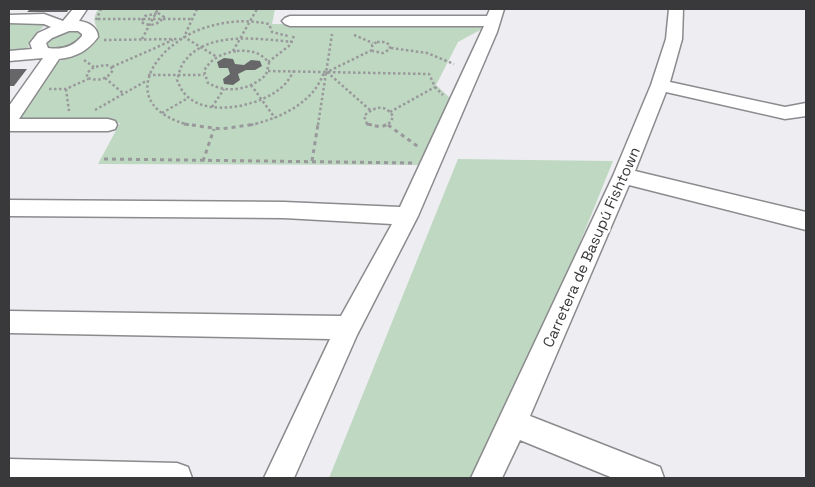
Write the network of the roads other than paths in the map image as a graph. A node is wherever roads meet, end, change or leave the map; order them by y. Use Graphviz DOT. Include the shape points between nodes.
graph roads {
  1 [pos="80,9"];
  2 [pos="676,9"];
  3 [pos="495,15"];
  4 [pos="90,18"];
  5 [pos="9,19"];
  6 [pos="64,27"];
  7 [pos="292,28"];
  8 [pos="51,54"];
  9 [pos="9,56"];
  10 [pos="660,85"];
  11 [pos="806,109"];
  12 [pos="9,120"];
  13 [pos="9,125"];
  14 [pos="108,125"];
  15 [pos="623,176"];
  16 [pos="9,208"];
  17 [pos="407,216"];
  18 [pos="806,221"];
  19 [pos="9,322"];
  20 [pos="348,328"];
  21 [pos="513,423"];
  22 [pos="9,474"];
  23 [pos="177,478"];
  24 [pos="279,478"];
  25 [pos="486,478"];
  26 [pos="649,478"];
  1 -- 6 [label="street"];
  2 -- 10 [label="street, Carretera de Basupú Fishtown" via="674,39"];
  3 -- 7 [label="street" via="334,21"];
  3 -- 17 [label="street"];
  4 -- 6 [label="street"];
  4 -- 8 [label="street" via="87,42 73,50"];
  5 -- 6 [label="street" via="48,20"];
  6 -- 8 [label="street" via="46,34 38,43 41,51"];
  8 -- 9 [label="street"];
  8 -- 12 [label="street"];
  10 -- 11 [label="street" via="785,113"];
  10 -- 15 [label="street, Carretera de Basupú Fishtown"];
  13 -- 14 [label="street"];
  15 -- 18 [label="street"];
  15 -- 21 [label="street, Carretera de Basupú Fishtown"];
  16 -- 17 [label="street" via="284,210"];
  17 -- 20 [label="street"];
  19 -- 20 [label="street"];
  20 -- 24 [label="street"];
  21 -- 25 [label="street, Carretera de Basupú Fishtown"];
  21 -- 26 [label="street"];
  22 -- 23 [label="street"];
}
